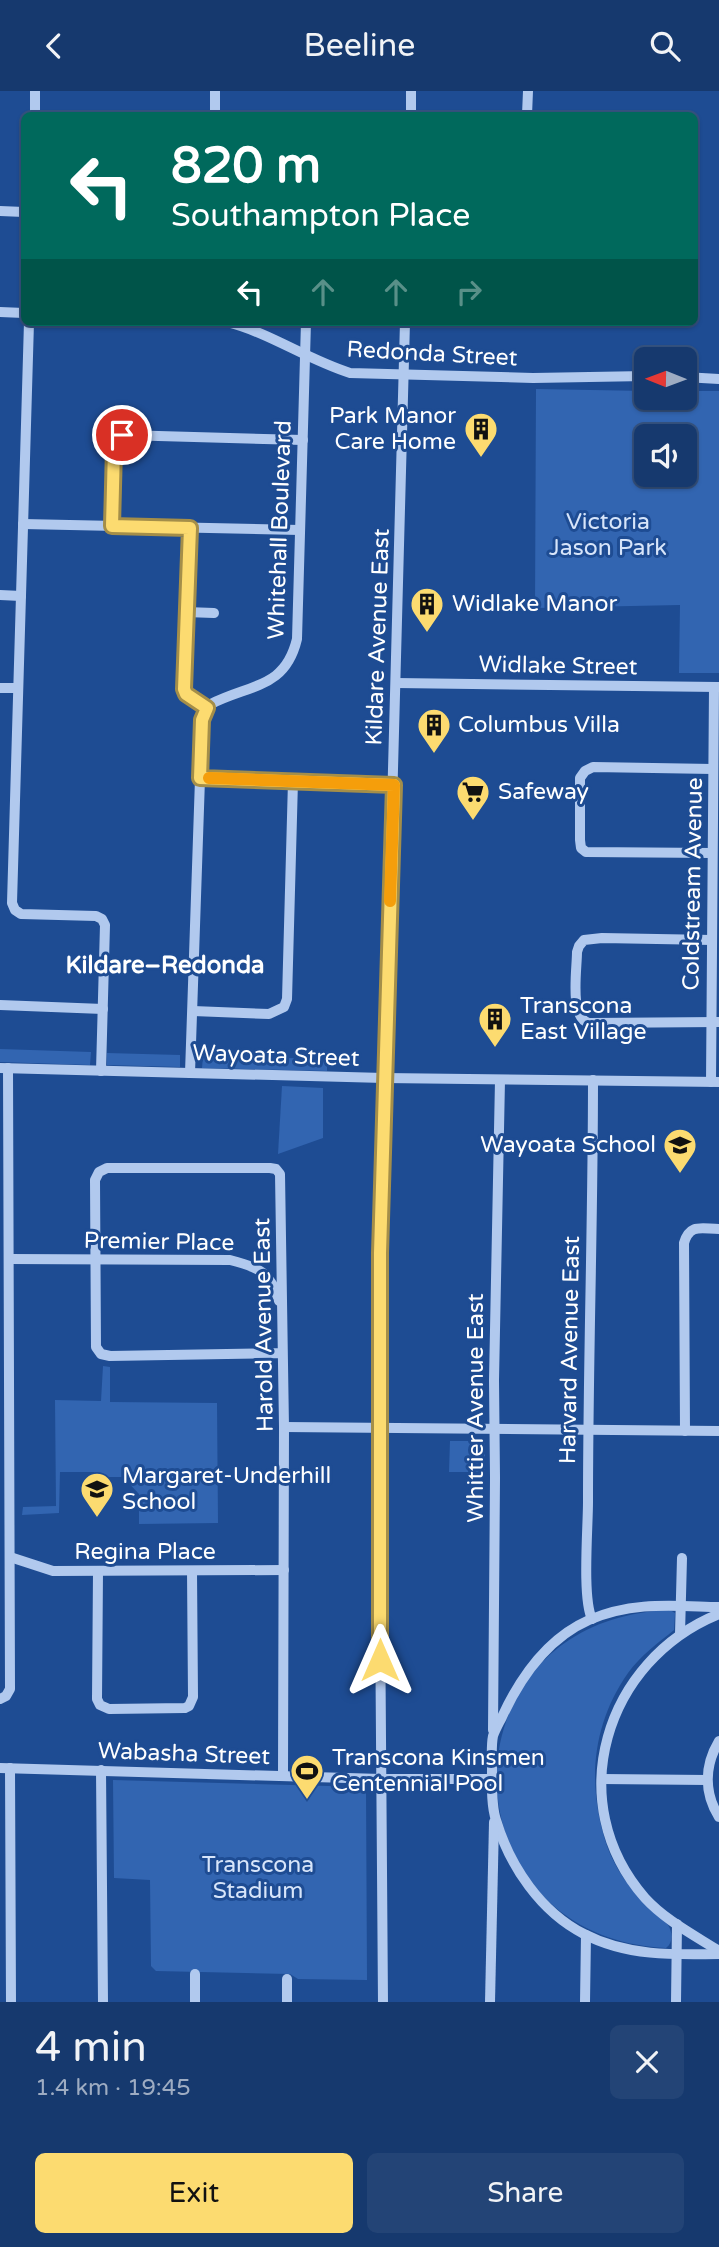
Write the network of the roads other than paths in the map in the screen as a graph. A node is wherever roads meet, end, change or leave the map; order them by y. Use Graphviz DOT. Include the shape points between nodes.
graph roads {
  1 [pos="35,91"];
  2 [pos="215,91"];
  3 [pos="411,91"];
  4 [pos="528,91"];
  5 [pos="35,112"];
  6 [pos="215,112"];
  7 [pos="411,112"];
  8 [pos="527,112"];
  9 [pos="0,211"];
  10 [pos="21,212"];
  11 [pos="0,312"];
  12 [pos="21,313"];
  13 [pos="29,326"];
  14 [pos="244,326"];
  15 [pos="306,326"];
  16 [pos="405,326"];
  17 [pos="306,356"];
  18 [pos="404,375"];
  19 [pos="634,376"];
  20 [pos="697,378"];
  21 [pos="719,379"];
  22 [pos="303,440"];
  23 [pos="23,524"];
  24 [pos="112,526"];
  25 [pos="190,528"];
  26 [pos="300,530"];
  27 [pos="0,596"];
  28 [pos="21,596"];
  29 [pos="186,612"];
  30 [pos="214,613"];
  31 [pos="396,683"];
  32 [pos="716,687"];
  33 [pos="0,688"];
  34 [pos="18,688"];
  35 [pos="207,708"];
  36 [pos="713,769"];
  37 [pos="200,778"];
  38 [pos="293,781"];
  39 [pos="394,785"];
  40 [pos="712,853"];
  41 [pos="712,940"];
  42 [pos="0,1006"];
  43 [pos="103,1009"];
  44 [pos="193,1011"];
  45 [pos="715,1022"];
  46 [pos="4,1068"];
  47 [pos="101,1071"];
  48 [pos="190,1073"];
  49 [pos="384,1078"];
  50 [pos="500,1080"];
  51 [pos="593,1080"];
  52 [pos="715,1082"];
  53 [pos="4,1156"];
  54 [pos="719,1229"];
  55 [pos="9,1259"];
  56 [pos="96,1260"];
  57 [pos="282,1310"];
  58 [pos="5,1325"];
  59 [pos="282,1353"];
  60 [pos="5,1412"];
  61 [pos="284,1427"];
  62 [pos="379,1427"];
  63 [pos="495,1429"];
  64 [pos="588,1429"];
  65 [pos="685,1431"];
  66 [pos="719,1431"];
  67 [pos="5,1498"];
  68 [pos="10,1557"];
  69 [pos="682,1558"];
  70 [pos="284,1570"];
  71 [pos="192,1571"];
  72 [pos="98,1572"];
  73 [pos="681,1604"];
  74 [pos="719,1607"];
  75 [pos="719,1614"];
  76 [pos="592,1619"];
  77 [pos="680,1634"];
  78 [pos="0,1699"];
  79 [pos="493,1735"];
  80 [pos="719,1741"];
  81 [pos="5,1768"];
  82 [pos="101,1770"];
  83 [pos="283,1776"];
  84 [pos="380,1779"];
  85 [pos="492,1779"];
  86 [pos="601,1779"];
  87 [pos="708,1780"];
  88 [pos="719,1817"];
  89 [pos="495,1818"];
  90 [pos="677,1924"];
  91 [pos="586,1935"];
  92 [pos="719,1953"];
  93 [pos="677,1955"];
  94 [pos="195,1975"];
  95 [pos="287,1979"];
  96 [pos="11,2002"];
  97 [pos="103,2002"];
  98 [pos="195,2002"];
  99 [pos="287,2002"];
  100 [pos="383,2002"];
  101 [pos="490,2002"];
  102 [pos="585,2002"];
  103 [pos="676,2002"];
  1 -- 5 [label="street"];
  2 -- 6 [label="street"];
  3 -- 7 [label="street"];
  4 -- 8 [label="street"];
  9 -- 10 [label="street"];
  11 -- 12 [label="street"];
  13 -- 23 [label="street"];
  14 -- 17 [label="street, Redonda Street"];
  15 -- 17 [label="street, Whitehall Boulevard"];
  16 -- 18 [label="street, Kildare Avenue East"];
  17 -- 18 [label="street, Redonda Street" via="350,373"];
  17 -- 22 [label="street, Whitehall Boulevard"];
  18 -- 19 [label="street, Redonda Street"];
  18 -- 31 [label="street, Kildare Avenue East"];
  20 -- 21 [label="street"];
  22 -- 24 [label="street" via="122,435 114,448"];
  22 -- 26 [label="street, Whitehall Boulevard"];
  23 -- 24 [label="street"];
  23 -- 28 [label="street"];
  24 -- 25 [label="street"];
  25 -- 26 [label="street"];
  25 -- 29 [label="street"];
  26 -- 35 [label="street, Whitehall Boulevard" via="297,639 289,664 275,677"];
  27 -- 28 [label="street"];
  28 -- 34 [label="street"];
  29 -- 30 [label="street"];
  29 -- 35 [label="street" via="184,692"];
  31 -- 32 [label="street, Widlake Street"];
  31 -- 39 [label="street, Kildare Avenue East"];
  32 -- 36 [label="street, Coldstream Avenue"];
  33 -- 34 [label="street"];
  34 -- 43 [label="street" via="12,903 21,914 102,919"];
  35 -- 37 [label="street" via="202,720"];
  36 -- 40 [label="street, Coldstream Avenue"];
  36 -- 40 [label="street" via="593,767 580,778 580,839 586,852"];
  37 -- 38 [label="street"];
  37 -- 44 [label="street"];
  38 -- 39 [label="street"];
  38 -- 44 [label="street" via="284,1007 269,1014"];
  39 -- 49 [label="street, Kildare Avenue East"];
  40 -- 41 [label="street, Coldstream Avenue"];
  41 -- 45 [label="street, Coldstream Avenue"];
  41 -- 45 [label="street" via="584,940 578,953 576,1004 579,1016 589,1023"];
  42 -- 43 [label="street"];
  43 -- 47 [label="street"];
  44 -- 48 [label="street"];
  45 -- 52 [label="street, Coldstream Avenue"];
  46 -- 47 [label="street, Wayoata Street"];
  46 -- 53 [label="street"];
  47 -- 48 [label="street, Wayoata Street"];
  48 -- 49 [label="street, Wayoata Street"];
  49 -- 50 [label="street, Wayoata Street"];
  49 -- 62 [label="street, Kildare Avenue East"];
  50 -- 51 [label="street, Wayoata Street"];
  50 -- 63 [label="street, Whittier Avenue East"];
  51 -- 52 [label="street, Wayoata Street"];
  51 -- 64 [label="street, Harvard Avenue East"];
  53 -- 55 [label="street"];
  54 -- 65 [label="street" via="691,1229 684,1243"];
  55 -- 56 [label="street, Premier Place"];
  55 -- 58 [label="street"];
  56 -- 57 [label="street, Premier Place" via="230,1260 251,1265 266,1274"];
  56 -- 57 [label="street, Harold Avenue East" via="95,1180 99,1172 276,1169 281,1179"];
  56 -- 59 [label="street" via="96,1347 101,1354"];
  57 -- 59 [label="street, Harold Avenue East"];
  58 -- 60 [label="street"];
  59 -- 61 [label="street, Harold Avenue East"];
  60 -- 67 [label="street"];
  61 -- 62 [label="street"];
  61 -- 70 [label="street, Harold Avenue East"];
  62 -- 63 [label="street"];
  62 -- 84 [label="street, Kildare Avenue East"];
  63 -- 64 [label="street"];
  63 -- 79 [label="street, Whittier Avenue East"];
  64 -- 65 [label="street"];
  64 -- 76 [label="street, Harvard Avenue East" via="587,1593"];
  65 -- 66 [label="street"];
  67 -- 68 [label="street"];
  68 -- 72 [label="street, Regina Place" via="53,1571"];
  68 -- 78 [label="street" via="10,1689"];
  69 -- 73 [label="street"];
  70 -- 71 [label="street, Regina Place"];
  70 -- 83 [label="street, Harold Avenue East"];
  71 -- 72 [label="street, Regina Place"];
  71 -- 72 [label="street" via="193,1697 189,1706 109,1709 97,1699"];
  73 -- 74 [label="street"];
  73 -- 76 [label="street" via="644,1606"];
  73 -- 77 [label="street"];
  75 -- 77 [label="street"];
  76 -- 79 [label="street" via="563,1637 531,1667"];
  77 -- 86 [label="street" via="648,1662 623,1697 608,1734"];
  79 -- 85 [label="street, Whittier Avenue East"];
  80 -- 87 [label="street"];
  81 -- 82 [label="street, Wabasha Street"];
  81 -- 96 [label="street"];
  82 -- 83 [label="street, Wabasha Street"];
  82 -- 97 [label="street"];
  83 -- 84 [label="street, Wabasha Street"];
  84 -- 85 [label="street, Wabasha Street"];
  84 -- 100 [label="street, Kildare Avenue East"];
  85 -- 89 [label="street, Whittier Avenue East"];
  86 -- 87 [label="street"];
  86 -- 90 [label="street" via="604,1812 616,1851 645,1897"];
  87 -- 88 [label="street"];
  89 -- 91 [label="street" via="519,1873 541,1902"];
  89 -- 101 [label="street"];
  90 -- 92 [label="street"];
  90 -- 93 [label="street"];
  91 -- 93 [label="street" via="645,1953"];
  91 -- 102 [label="street"];
  92 -- 93 [label="street"];
  93 -- 103 [label="street"];
  94 -- 98 [label="street"];
  95 -- 99 [label="street"];
}
